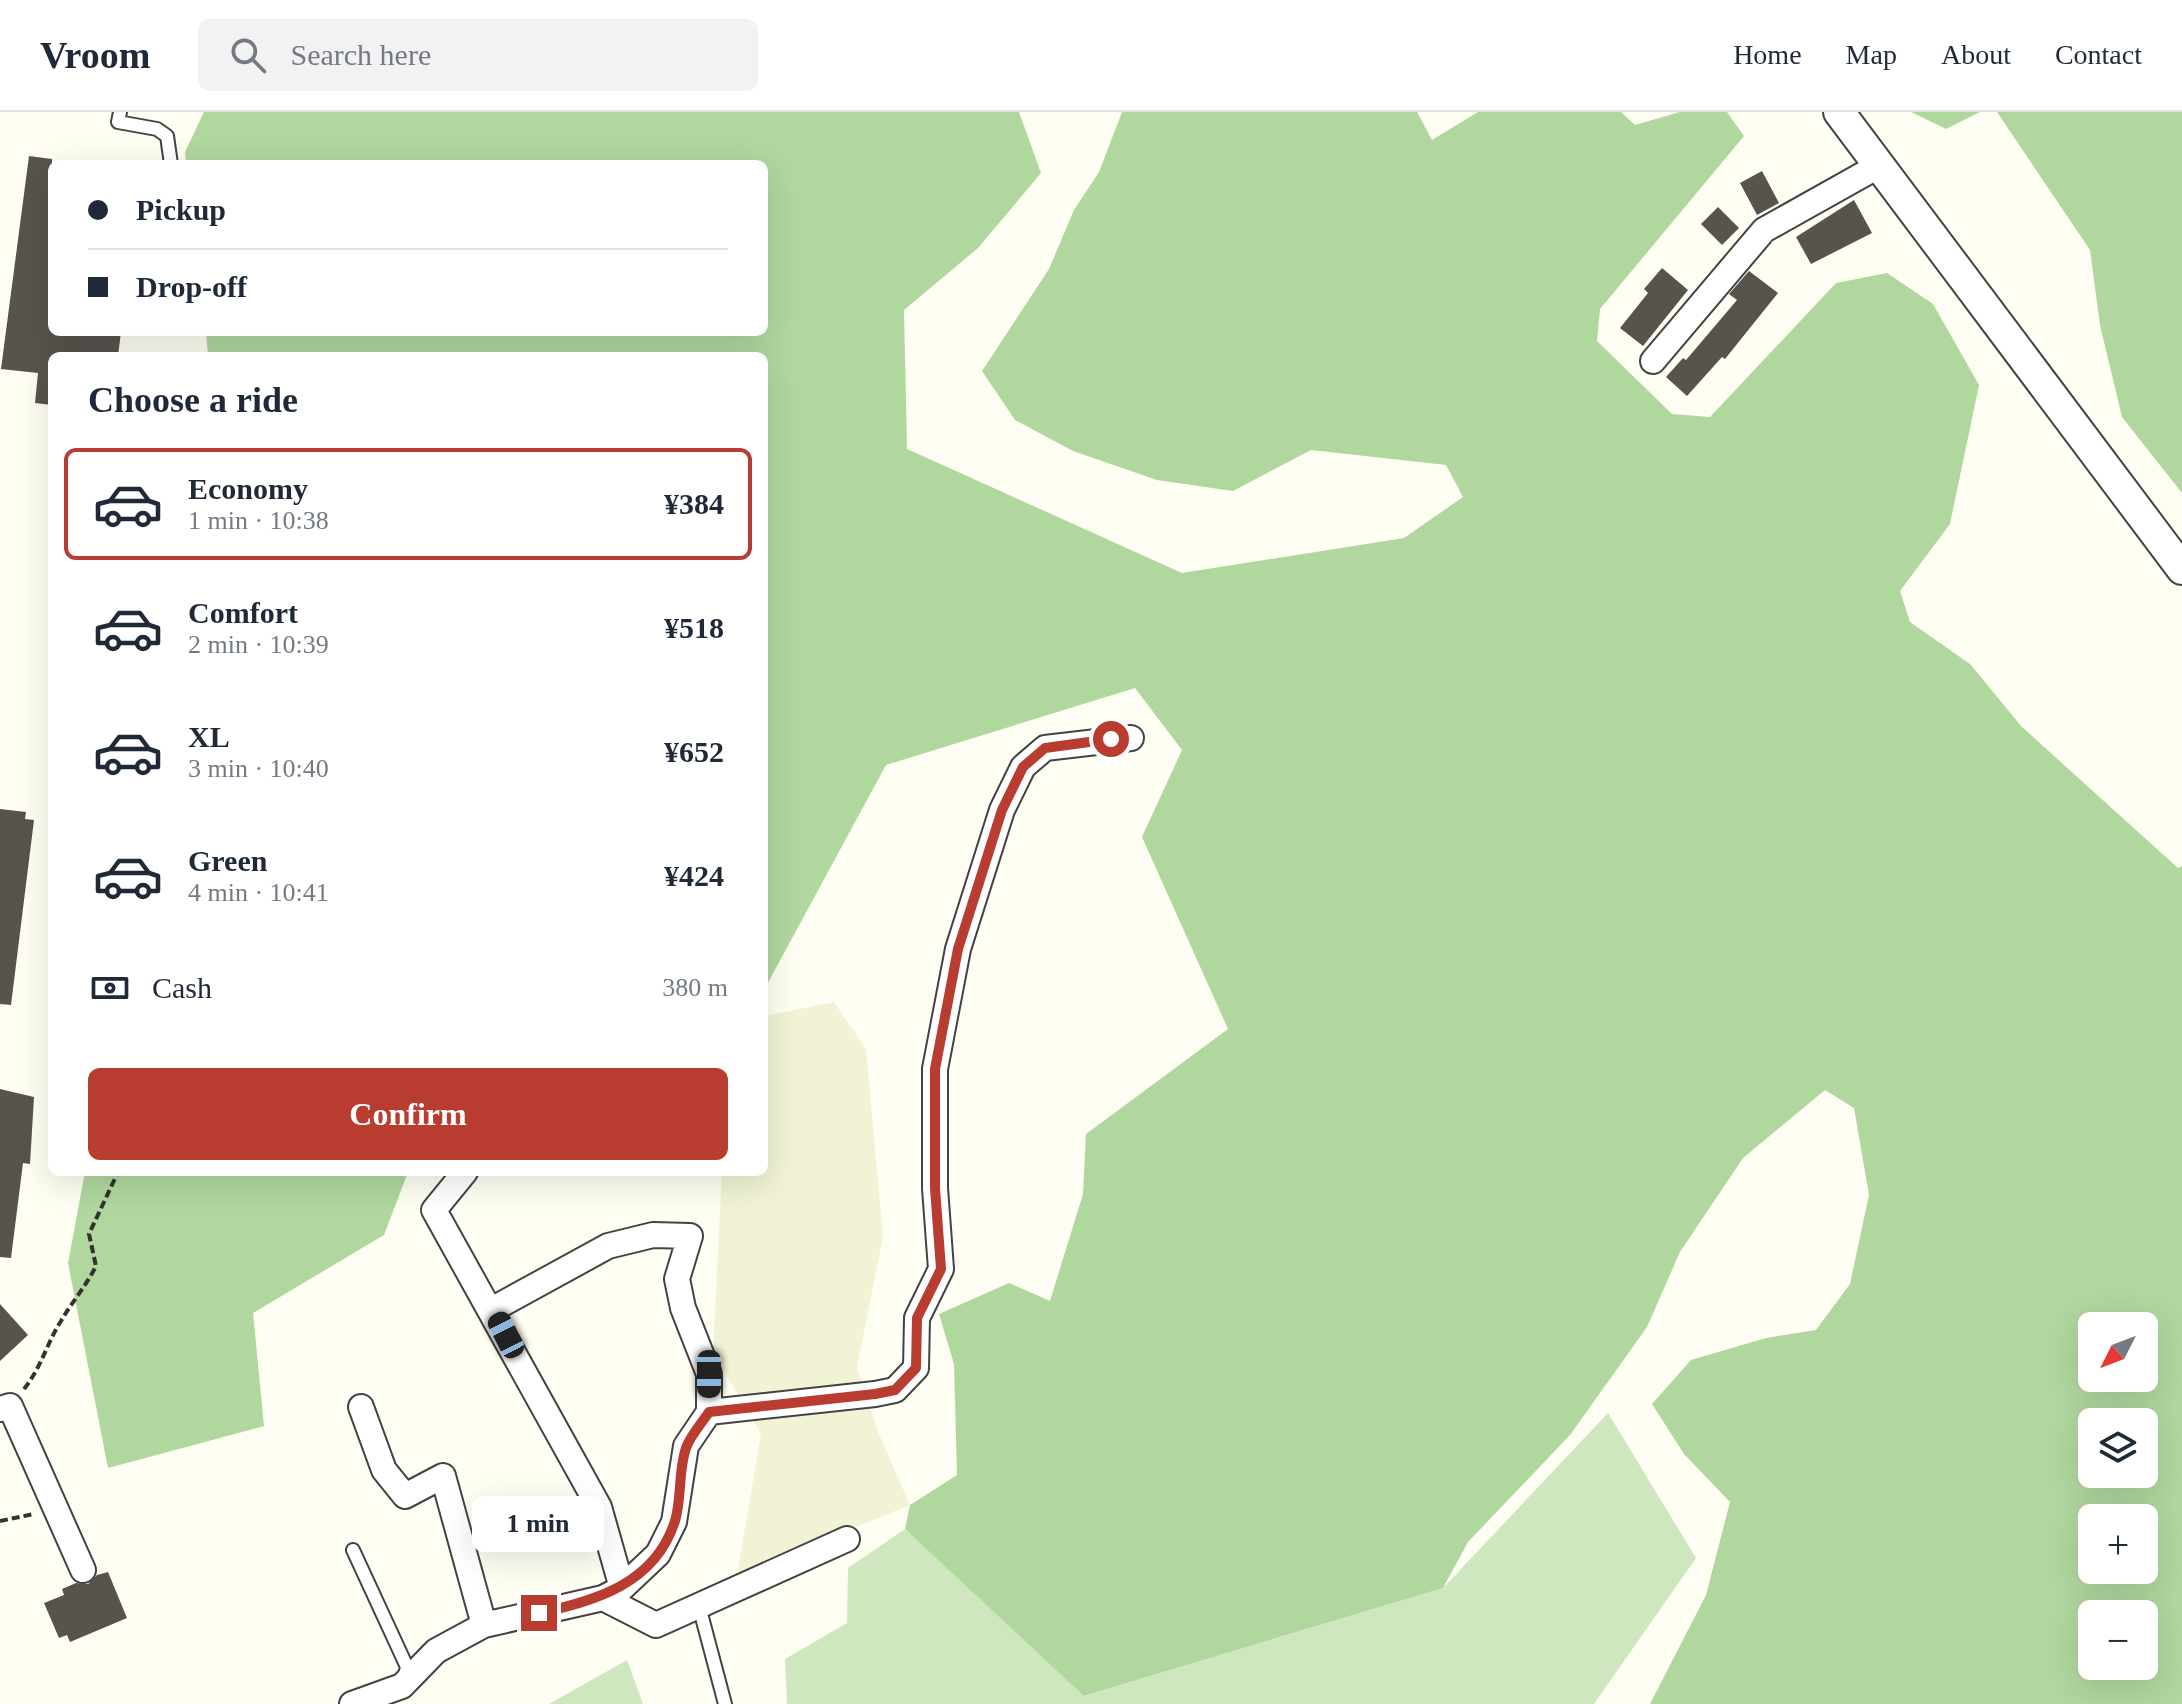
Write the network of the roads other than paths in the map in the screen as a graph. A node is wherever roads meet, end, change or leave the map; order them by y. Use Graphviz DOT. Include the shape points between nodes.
graph roads {
  1 [pos="120,112"];
  2 [pos="1839,112"];
  3 [pos="170,160"];
  4 [pos="1880,165"];
  5 [pos="1653,361"];
  6 [pos="2182,569"];
  7 [pos="1131,738"];
  8 [pos="462,1176"];
  9 [pos="493,1309"];
  10 [pos="5,1407"];
  11 [pos="361,1407"];
  12 [pos="709,1412"];
  13 [pos="847,1539"];
  14 [pos="353,1550"];
  15 [pos="83,1570"];
  16 [pos="612,1593"];
  17 [pos="699,1606"];
  18 [pos="484,1625"];
  19 [pos="400,1695"];
  20 [pos="352,1704"];
  21 [pos="725,1704"];
  1 -- 3 [label="lane" via="118,122 167,136"];
  2 -- 4 [label="street"];
  4 -- 5 [label="street" via="1764,230"];
  4 -- 6 [label="street"];
  7 -- 12 [label="street" via="1045,748 1023,767 1002,810 958,949 935,1069 941,1269 917,1318 916,1368 895,1390"];
  8 -- 9 [label="street" via="434,1210"];
  9 -- 12 [label="street" via="608,1246 653,1235 690,1236 677,1279 709,1374"];
  9 -- 16 [label="street" via="599,1507"];
  10 -- 15 [label="street"];
  11 -- 18 [label="street" via="384,1470 405,1496 443,1476"];
  12 -- 16 [label="street" via="686,1446 674,1522 658,1554"];
  13 -- 17 [label="street"];
  14 -- 19 [label="lane" via="407,1667"];
  16 -- 17 [label="street" via="656,1625"];
  16 -- 18 [label="street"];
  17 -- 21 [label="lane"];
  18 -- 19 [label="street" via="436,1651"];
  19 -- 20 [label="street"];
}
